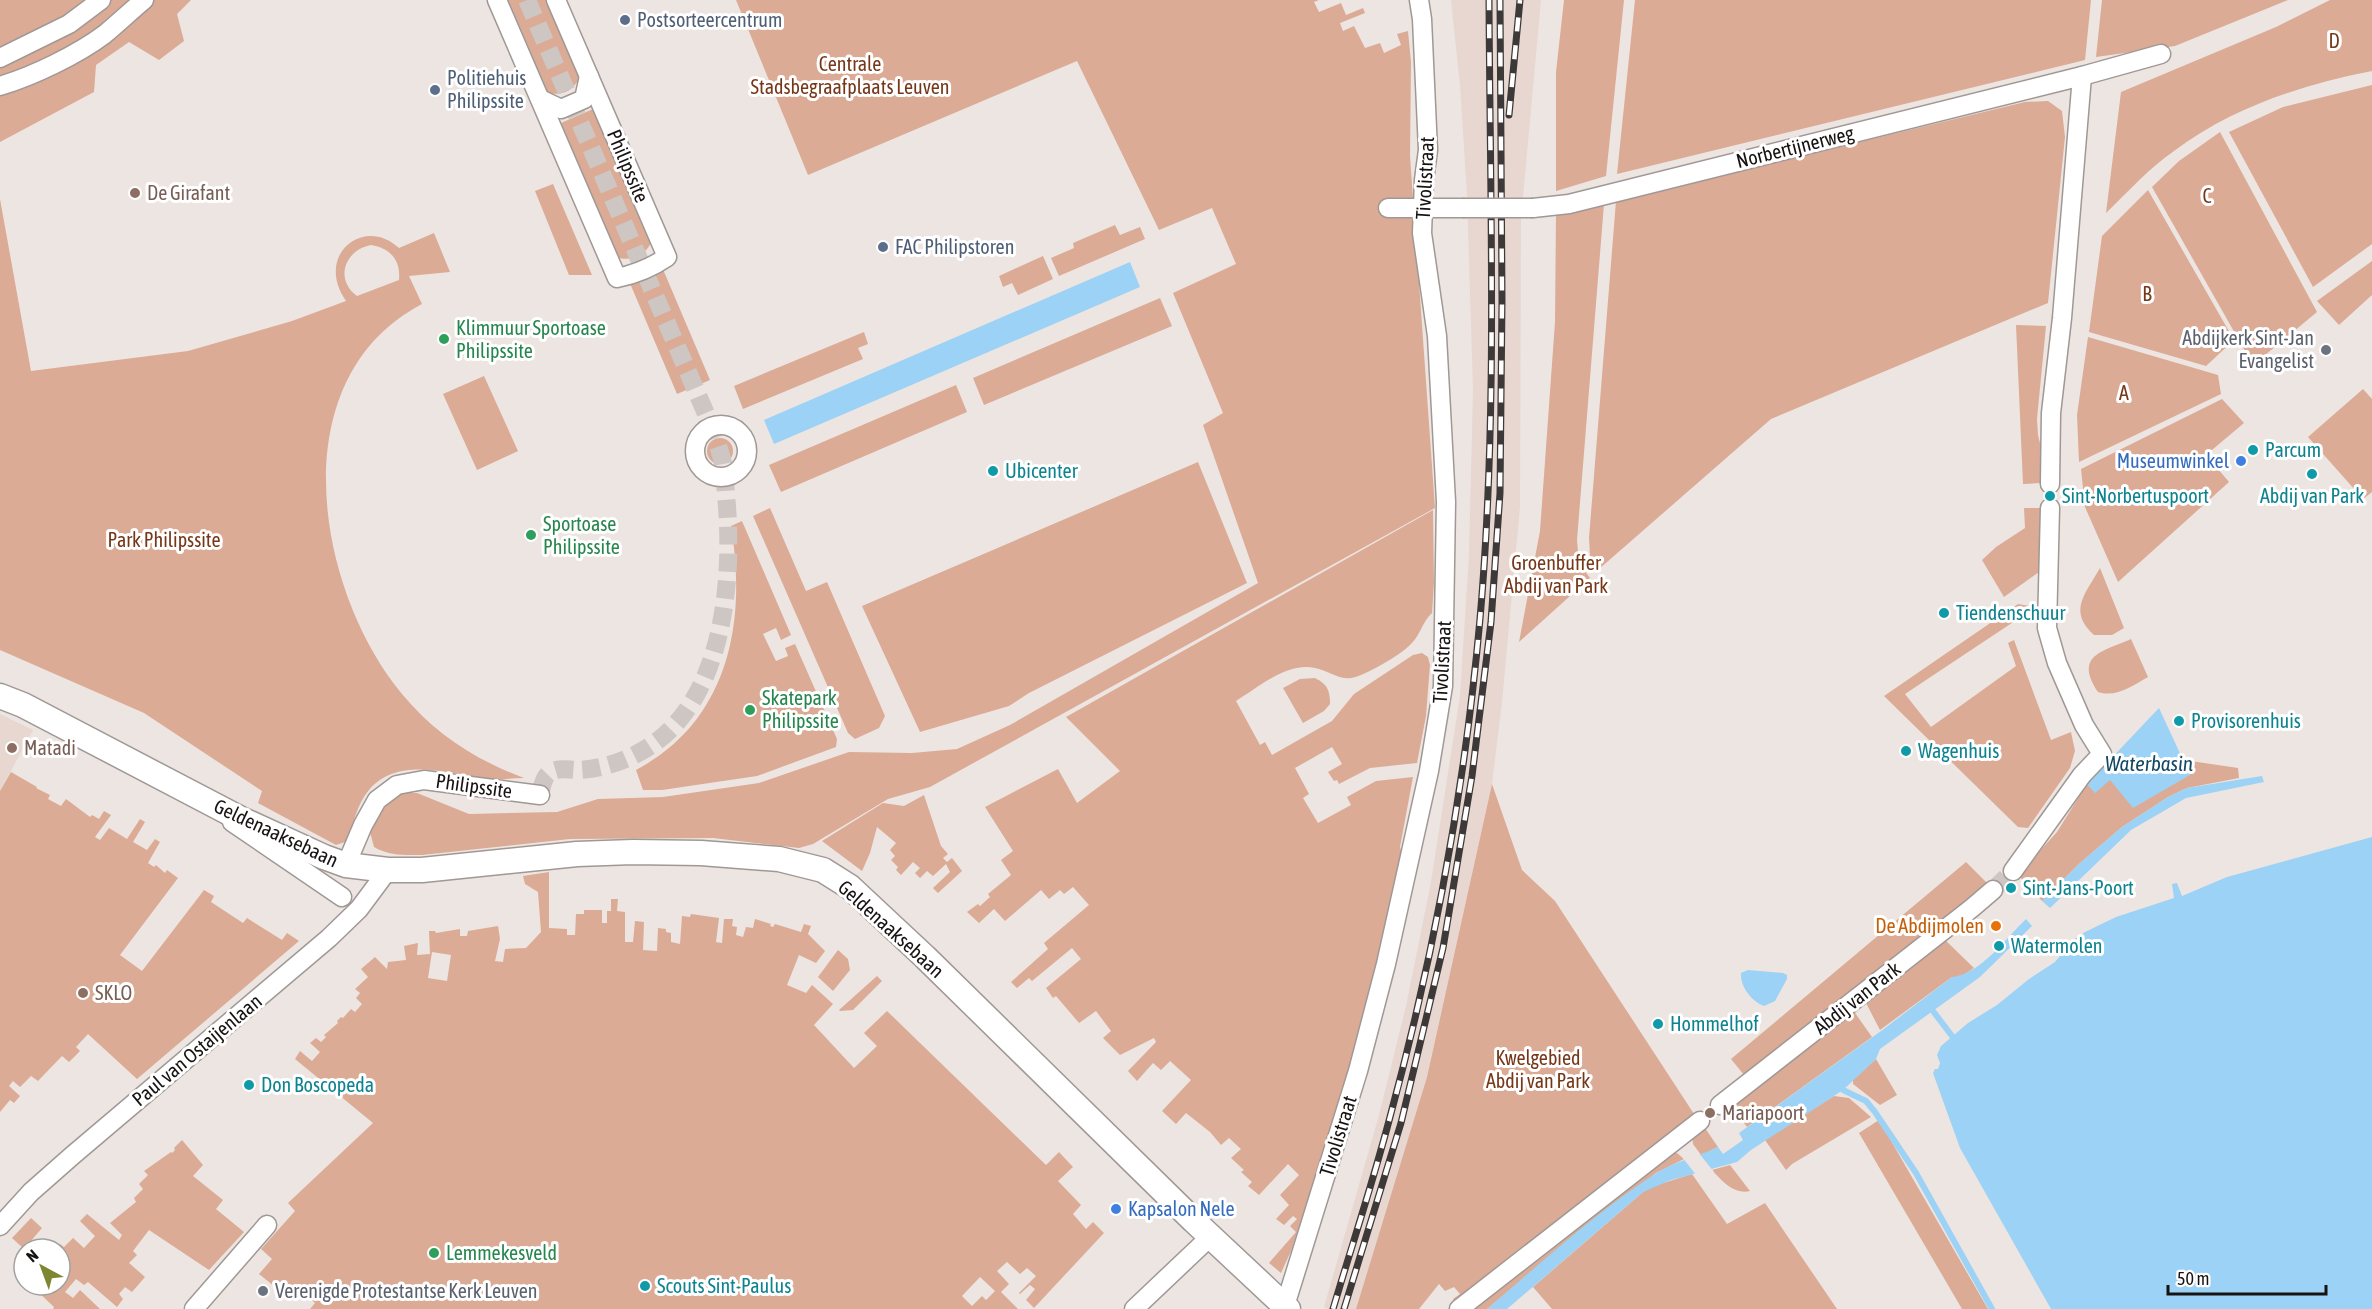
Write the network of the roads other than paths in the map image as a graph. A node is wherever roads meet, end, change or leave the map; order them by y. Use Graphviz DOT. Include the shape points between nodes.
graph roads {
  1 [pos="101,0"];
  2 [pos="144,0"];
  3 [pos="497,0"];
  4 [pos="556,0"];
  5 [pos="1419,0"];
  6 [pos="2161,54"];
  7 [pos="0,58"];
  8 [pos="589,76"];
  9 [pos="2082,76"];
  10 [pos="0,86"];
  11 [pos="540,99"];
  12 [pos="1388,208"];
  13 [pos="1424,208"];
  14 [pos="2050,484"];
  15 [pos="2050,508"];
  16 [pos="0,688"];
  17 [pos="0,696"];
  18 [pos="23,705"];
  19 [pos="540,795"];
  20 [pos="202,799"];
  21 [pos="346,865"];
  22 [pos="388,870"];
  23 [pos="2013,871"];
  24 [pos="1993,890"];
  25 [pos="342,897"];
  26 [pos="1720,1105"];
  27 [pos="1700,1121"];
  28 [pos="267,1225"];
  29 [pos="0,1226"];
  30 [pos="1210,1237"];
  31 [pos="1286,1308"];
  32 [pos="194,1309"];
  33 [pos="1134,1309"];
  34 [pos="1459,1309"];
  1 -- 7 [label="street" via="69,24"];
  2 -- 10 [label="street" via="85,46"];
  3 -- 11 [label="street"];
  4 -- 8 [label="street, Philipssite"];
  5 -- 13 [label="street, Tivolistraat" via="1428,150"];
  6 -- 9 [label="street, Norbertijnerweg"];
  8 -- 11 [label="street" via="584,99 561,109"];
  8 -- 11 [label="street, Philipssite" via="667,257 652,267 617,278"];
  9 -- 13 [label="street, Norbertijnerweg, bridge" via="1569,204 1533,208"];
  9 -- 14 [label="street" via="2051,412"];
  12 -- 13 [label="street, Norbertijnerweg"];
  13 -- 31 [label="street, Tivolistraat" via="1422,233 1437,336 1446,502 1443,686 1427,783 1383,975"];
  15 -- 23 [label="street" via="2047,627 2057,663 2102,754 2082,775"];
  16 -- 18 [label="street, Geldenaaksebaan"];
  17 -- 18 [label="street, Geldenaaksebaan"];
  18 -- 20 [label="street, Geldenaaksebaan"];
  19 -- 21 [label="street, Philipssite" via="424,780 397,785 377,800"];
  20 -- 21 [label="street, Geldenaaksebaan"];
  20 -- 25 [label="street, Geldenaaksebaan"];
  21 -- 22 [label="street, Geldenaaksebaan"];
  22 -- 29 [label="street, Paul van Ostaijenlaan" via="359,909 329,938 30,1192"];
  22 -- 30 [label="street, Geldenaaksebaan" via="633,852 779,859 823,870 850,887 925,957"];
  24 -- 26 [label="street, Abdij van Park"];
  27 -- 34 [label="street"];
  28 -- 32 [label="street"];
  30 -- 31 [label="street, Geldenaaksebaan"];
  30 -- 33 [label="street"];
}
